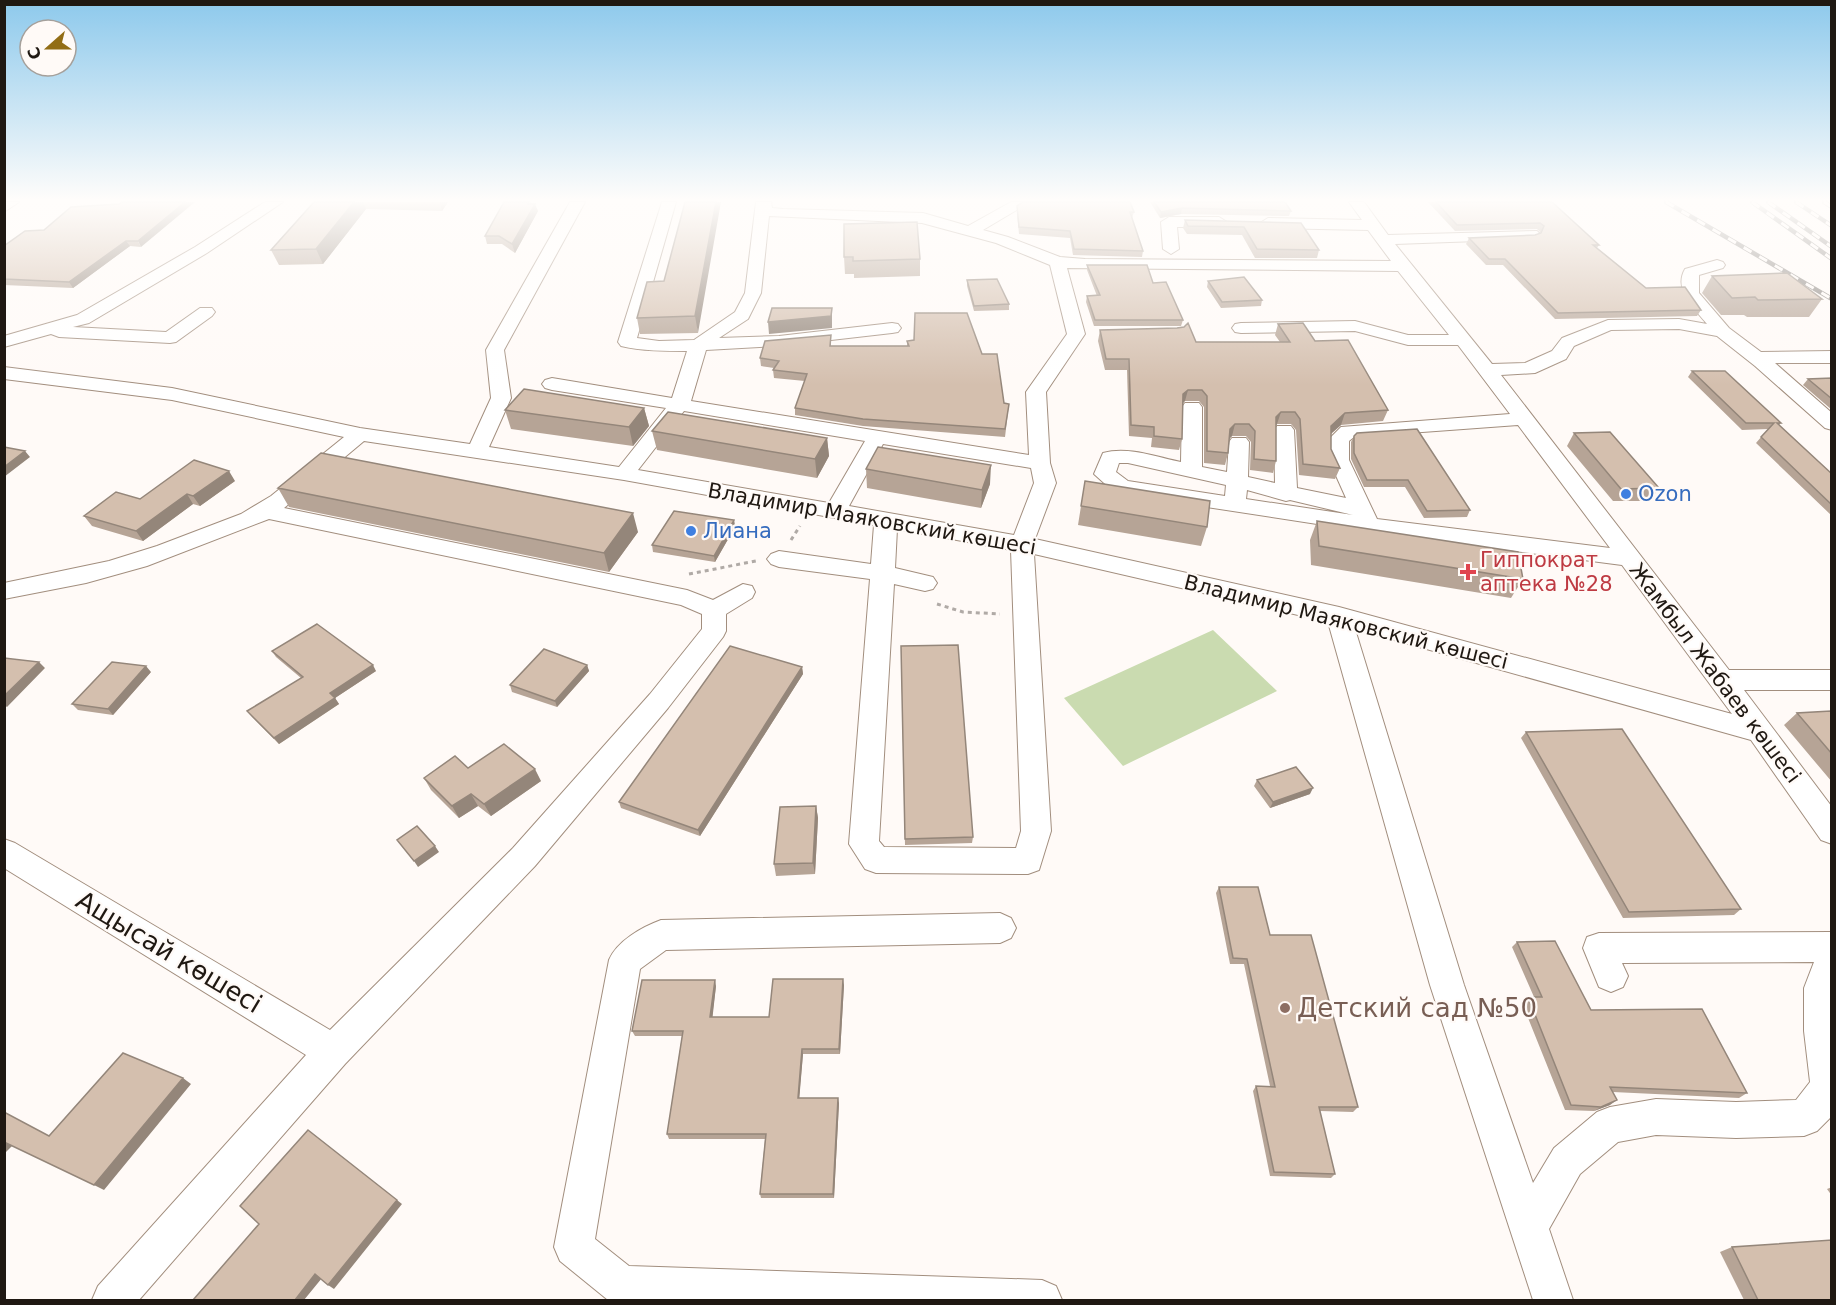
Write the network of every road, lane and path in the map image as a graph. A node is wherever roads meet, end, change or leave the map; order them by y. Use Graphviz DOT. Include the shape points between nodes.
graph roads {
  1 [pos="1057,262"];
  2 [pos="179,263"];
  3 [pos="544,263"];
  4 [pos="649,263"];
  5 [pos="756,263"];
  6 [pos="1070,263"];
  7 [pos="1401,263"];
  8 [pos="1717,265"];
  9 [pos="1403,266"];
  10 [pos="206,312"];
  11 [pos="892,328"];
  12 [pos="1241,328"];
  13 [pos="47,331"];
  14 [pos="1723,332"];
  15 [pos="1076,333"];
  16 [pos="1098,333"];
  17 [pos="1463,340"];
  18 [pos="4,342"];
  19 [pos="698,345"];
  20 [pos="1832,357"];
  21 [pos="1757,358"];
  22 [pos="1487,370"];
  23 [pos="4,374"];
  24 [pos="552,384"];
  25 [pos="680,404"];
  26 [pos="1192,407"];
  27 [pos="1523,419"];
  28 [pos="1832,424"];
  29 [pos="1284,430"];
  30 [pos="360,434"];
  31 [pos="877,437"];
  32 [pos="1239,442"];
  33 [pos="477,451"];
  34 [pos="1040,463"];
  35 [pos="1191,472"];
  36 [pos="624,474"];
  37 [pos="1237,482"];
  38 [pos="1286,494"];
  39 [pos="1235,504"];
  40 [pos="266,511"];
  41 [pos="835,512"];
  42 [pos="1365,517"];
  43 [pos="886,521"];
  44 [pos="1022,544"];
  45 [pos="1628,558"];
  46 [pos="779,559"];
  47 [pos="882,573"];
  48 [pos="683,575"];
  49 [pos="925,583"];
  50 [pos="4,591"];
  51 [pos="743,592"];
  52 [pos="714,610"];
  53 [pos="1025,615"];
  54 [pos="1339,616"];
  55 [pos="1722,680"];
  56 [pos="1832,680"];
  57 [pos="1760,732"];
  58 [pos="1832,831"];
  59 [pos="4,852"];
  60 [pos="1000,928"];
  61 [pos="1832,947"];
  62 [pos="1832,959"];
  63 [pos="1611,976"];
  64 [pos="333,1052"];
  65 [pos="1528,1228"];
  66 [pos="112,1300"];
  67 [pos="1042,1300"];
  68 [pos="1553,1300"];
  1 -- 15 [label="street"];
  2 -- 13 [label="street" via="83,319"];
  3 -- 33 [label="street" via="495,350 501,398"];
  4 -- 19 [label="street" via="627,342"];
  5 -- 19 [label="street" via="753,293 742,315"];
  6 -- 9 [label="street"];
  7 -- 9 [label="street, Жамбыл Жабаев көшесі"];
  8 -- 14 [label="street" via="1691,272 1691,294"];
  9 -- 17 [label="street, Жамбыл Жабаев көшесі"];
  10 -- 13 [label="street" via="170,338"];
  11 -- 19 [label="street"];
  12 -- 17 [label="street" via="1355,326 1408,340"];
  13 -- 18 [label="street"];
  14 -- 21 [label="street"];
  14 -- 22 [label="street" via="1678,324 1608,326 1568,342 1559,355 1528,369"];
  15 -- 16 [label="street"];
  15 -- 34 [label="street" via="1035,392"];
  17 -- 22 [label="street, Жамбыл Жабаев көшесі"];
  19 -- 25 [label="street"];
  20 -- 21 [label="street"];
  21 -- 28 [label="street"];
  22 -- 27 [label="street, Жамбыл Жабаев көшесі"];
  23 -- 30 [label="street, Владимир Маяковский көшесі" via="171,394"];
  24 -- 25 [label="street"];
  25 -- 31 [label="street"];
  25 -- 36 [label="street"];
  26 -- 35 [label="street"];
  27 -- 42 [label="street" via="1348,432 1339,439 1339,460"];
  27 -- 45 [label="street, Жамбыл Жабаев көшесі"];
  29 -- 38 [label="street"];
  30 -- 33 [label="street, Владимир Маяковский көшесі"];
  30 -- 40 [label="street"];
  31 -- 34 [label="street"];
  31 -- 41 [label="street"];
  32 -- 37 [label="street"];
  33 -- 36 [label="street, Владимир Маяковский көшесі"];
  34 -- 44 [label="street" via="1045,483"];
  35 -- 37 [label="street"];
  35 -- 39 [label="street" via="1128,457 1110,457 1105,474 1122,487"];
  36 -- 41 [label="street, Владимир Маяковский көшесі"];
  37 -- 38 [label="street"];
  37 -- 39 [label="street"];
  38 -- 42 [label="street"];
  39 -- 42 [label="street"];
  40 -- 50 [label="street" via="150,557 52,584"];
  40 -- 52 [label="street" via="687,598"];
  41 -- 43 [label="street, Владимир Маяковский көшесі"];
  42 -- 45 [label="street"];
  43 -- 44 [label="street, Владимир Маяковский көшесі"];
  43 -- 47 [label="street"];
  44 -- 53 [label="street"];
  44 -- 54 [label="street, Владимир Маяковский көшесі"];
  45 -- 55 [label="street, Жамбыл Жабаев көшесі"];
  46 -- 47 [label="street"];
  46 -- 48 [label="path"];
  47 -- 49 [label="street"];
  47 -- 53 [label="street" via="864,844 876,860 1028,861 1036,831"];
  49 -- 53 [label="path" via="937,604 963,612"];
  51 -- 52 [label="street"];
  52 -- 64 [label="street" via="714,631 659,701 524,857"];
  54 -- 57 [label="street, Владимир Маяковский көшесі"];
  54 -- 65 [label="street" via="1447,986"];
  55 -- 56 [label="street"];
  55 -- 57 [label="street, Жамбыл Жабаев көшесі"];
  57 -- 58 [label="street, Жамбыл Жабаев көшесі"];
  59 -- 64 [label="street, Ащысай көшесі"];
  60 -- 67 [label="street" via="661,935 625,960 574,1247 622,1286"];
  61 -- 63 [label="street" via="1599,948"];
  62 -- 65 [label="street" via="1821,988 1821,1031 1828,1085 1817,1106 1804,1118 1656,1117 1610,1125 1567,1161"];
  64 -- 66 [label="street"];
  65 -- 68 [label="street"];
}
